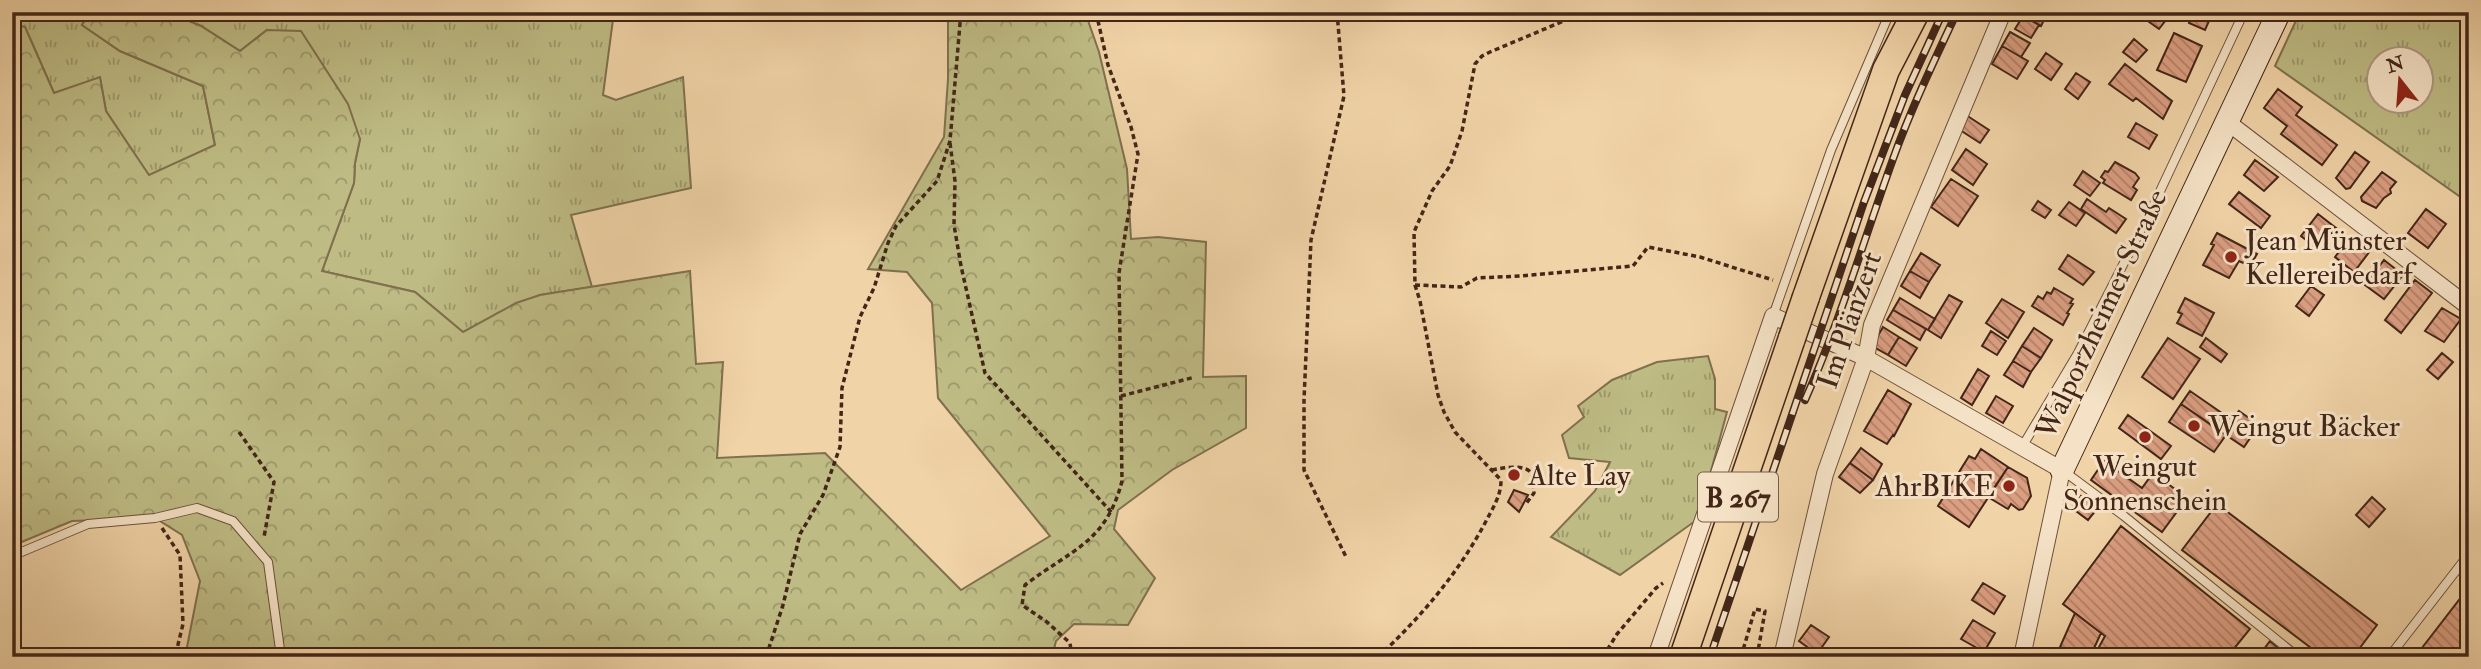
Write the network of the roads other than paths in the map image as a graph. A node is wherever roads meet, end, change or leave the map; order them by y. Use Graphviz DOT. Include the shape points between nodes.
graph roads {
  1 [pos="1891,12"];
  2 [pos="1916,12"];
  3 [pos="2003,12"];
  4 [pos="2244,12"];
  5 [pos="2279,12"];
  6 [pos="2226,121"];
  7 [pos="1796,290"];
  8 [pos="2469,307"];
  9 [pos="1773,316"];
  10 [pos="1866,358"];
  11 [pos="2022,447"];
  12 [pos="2062,470"];
  13 [pos="2469,554"];
  14 [pos="12,555"];
  15 [pos="281,657"];
  16 [pos="1656,657"];
  17 [pos="1683,657"];
  18 [pos="1782,657"];
  19 [pos="2022,657"];
  20 [pos="2298,657"];
  21 [pos="2389,657"];
  1 -- 7 [label="lane" via="1831,150"];
  2 -- 7 [label="main road, B 267" via="1886,70"];
  3 -- 10 [label="street, Im Plänzert" via="1872,326"];
  4 -- 11 [label="lane" via="2149,214 2078,353"];
  5 -- 6 [label="street, Walporzheimer Straße"];
  6 -- 8 [label="street"];
  6 -- 12 [label="street, Walporzheimer Straße"];
  7 -- 9 [label="lane"];
  7 -- 17 [label="main road, B 267, bridge" via="1792,338"];
  9 -- 10 [label="street"];
  9 -- 16 [label="street"];
  10 -- 11 [label="street"];
  10 -- 18 [label="street, Im Plänzert" via="1825,474"];
  11 -- 12 [label="street"];
  12 -- 19 [label="street, Walporzheimer Straße"];
  12 -- 20 [label="lane"];
  13 -- 21 [label="lane"];
  14 -- 15 [label="lane" via="88,524 197,508 233,521 268,562"];
}
